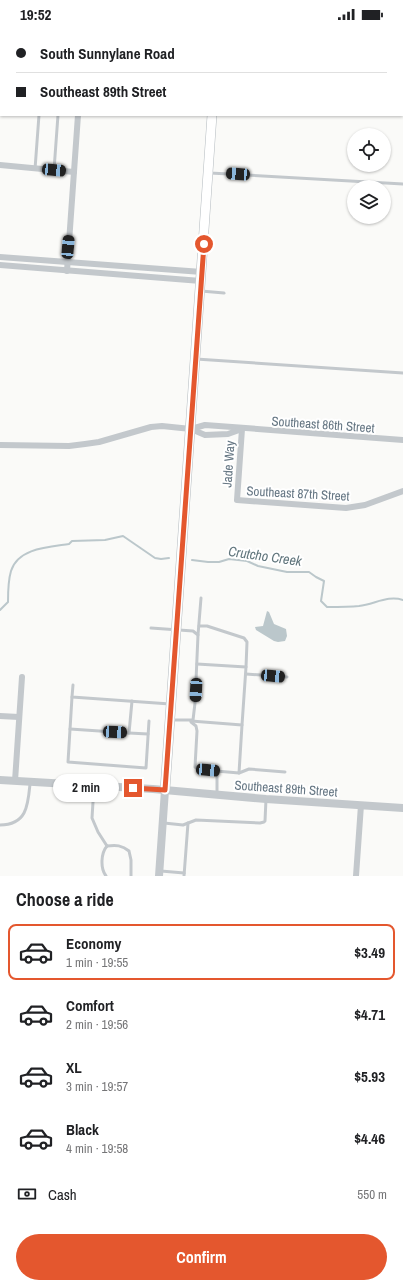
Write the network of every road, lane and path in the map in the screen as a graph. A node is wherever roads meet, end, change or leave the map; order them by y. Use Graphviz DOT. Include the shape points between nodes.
graph roads {
  1 [pos="39,116"];
  2 [pos="58,116"];
  3 [pos="78,116"];
  4 [pos="212,116"];
  5 [pos="0,166"];
  6 [pos="35,169"];
  7 [pos="54,170"];
  8 [pos="74,172"];
  9 [pos="208,172"];
  10 [pos="403,184"];
  11 [pos="0,257"];
  12 [pos="67,262"];
  13 [pos="0,266"];
  14 [pos="132,267"];
  15 [pos="67,271"];
  16 [pos="131,275"];
  17 [pos="202,276"];
  18 [pos="201,291"];
  19 [pos="224,293"];
  20 [pos="196,359"];
  21 [pos="403,373"];
  22 [pos="191,429"];
  23 [pos="242,429"];
  24 [pos="403,440"];
  25 [pos="0,445"];
  26 [pos="403,491"];
  27 [pos="237,500"];
  28 [pos="201,598"];
  29 [pos="199,626"];
  30 [pos="151,628"];
  31 [pos="177,630"];
  32 [pos="198,635"];
  33 [pos="197,664"];
  34 [pos="246,667"];
  35 [pos="246,674"];
  36 [pos="22,677"];
  37 [pos="287,677"];
  38 [pos="73,685"];
  39 [pos="72,697"];
  40 [pos="132,701"];
  41 [pos="171,704"];
  42 [pos="0,716"];
  43 [pos="19,717"];
  44 [pos="170,720"];
  45 [pos="149,721"];
  46 [pos="189,721"];
  47 [pos="242,724"];
  48 [pos="70,729"];
  49 [pos="130,733"];
  50 [pos="148,734"];
  51 [pos="216,771"];
  52 [pos="285,772"];
  53 [pos="239,773"];
  54 [pos="0,780"];
  55 [pos="14,781"];
  56 [pos="30,782"];
  57 [pos="94,786"];
  58 [pos="165,790"];
  59 [pos="216,795"];
  60 [pos="266,799"];
  61 [pos="361,805"];
  62 [pos="403,808"];
  63 [pos="162,823"];
  64 [pos="188,823"];
  65 [pos="0,825"];
  66 [pos="107,846"];
  67 [pos="159,873"];
  68 [pos="184,874"];
  69 [pos="106,876"];
  70 [pos="131,876"];
  71 [pos="356,876"];
  1 -- 6 [label="lane"];
  2 -- 7 [label="lane"];
  3 -- 8 [label="street"];
  4 -- 9 [label="main road"];
  5 -- 6 [label="street"];
  6 -- 7 [label="street"];
  7 -- 8 [label="street"];
  8 -- 12 [label="street"];
  9 -- 10 [label="lane"];
  9 -- 17 [label="main road"];
  11 -- 12 [label="street"];
  12 -- 14 [label="street"];
  12 -- 15 [label="street"];
  13 -- 15 [label="street"];
  14 -- 16 [label="street"];
  14 -- 17 [label="street"];
  15 -- 16 [label="street"];
  16 -- 17 [label="street"];
  17 -- 18 [label="main road"];
  18 -- 19 [label="lane"];
  18 -- 20 [label="main road"];
  20 -- 21 [label="lane"];
  20 -- 22 [label="main road"];
  22 -- 23 [label="street, Southeast 86th Street" via="205,425"];
  22 -- 25 [label="street, Southeast 86th Street" via="151,426 99,442 69,446"];
  22 -- 31 [label="main road"];
  23 -- 24 [label="street, Southeast 86th Street"];
  23 -- 27 [label="street, Jade Way"];
  26 -- 27 [label="street, Southeast 87th Street" via="364,505 346,508"];
  28 -- 29 [label="lane"];
  29 -- 32 [label="lane"];
  29 -- 34 [label="lane" via="244,638 247,642"];
  30 -- 31 [label="lane"];
  31 -- 32 [label="lane" via="193,631"];
  31 -- 41 [label="main road"];
  32 -- 33 [label="lane"];
  33 -- 34 [label="lane"];
  33 -- 46 [label="lane" via="193,720"];
  34 -- 35 [label="lane"];
  35 -- 37 [label="lane"];
  35 -- 47 [label="lane"];
  36 -- 43 [label="street"];
  38 -- 39 [label="lane"];
  39 -- 40 [label="lane"];
  39 -- 48 [label="lane"];
  40 -- 41 [label="lane"];
  40 -- 49 [label="lane"];
  41 -- 44 [label="main road"];
  42 -- 43 [label="street"];
  43 -- 55 [label="street"];
  44 -- 46 [label="lane"];
  44 -- 58 [label="main road"];
  45 -- 50 [label="lane"];
  46 -- 47 [label="lane"];
  46 -- 51 [label="lane" via="196,726 197,731 195,767 199,770"];
  47 -- 53 [label="lane"];
  48 -- 49 [label="lane"];
  48 -- 50 [label="lane" via="68,762 146,768"];
  49 -- 50 [label="lane"];
  51 -- 53 [label="lane"];
  51 -- 59 [label="lane"];
  52 -- 53 [label="lane" via="249,769"];
  54 -- 55 [label="street, Southeast 89th Street"];
  55 -- 56 [label="street, Southeast 89th Street"];
  56 -- 57 [label="street, Southeast 89th Street"];
  56 -- 65 [label="lane" via="29,802 21,818 15,823"];
  57 -- 58 [label="street, Southeast 89th Street"];
  57 -- 66 [label="lane" via="92,818"];
  58 -- 59 [label="street, Southeast 89th Street"];
  58 -- 63 [label="street"];
  59 -- 60 [label="street, Southeast 89th Street"];
  60 -- 61 [label="street, Southeast 89th Street"];
  60 -- 64 [label="lane" via="264,822 196,820"];
  61 -- 62 [label="street, Southeast 89th Street"];
  61 -- 71 [label="street"];
  63 -- 64 [label="lane"];
  63 -- 67 [label="street"];
  64 -- 68 [label="lane"];
  66 -- 69 [label="lane" via="102,868"];
  66 -- 70 [label="lane" via="122,846 129,851 132,860"];
  67 -- 68 [label="lane"];
}
